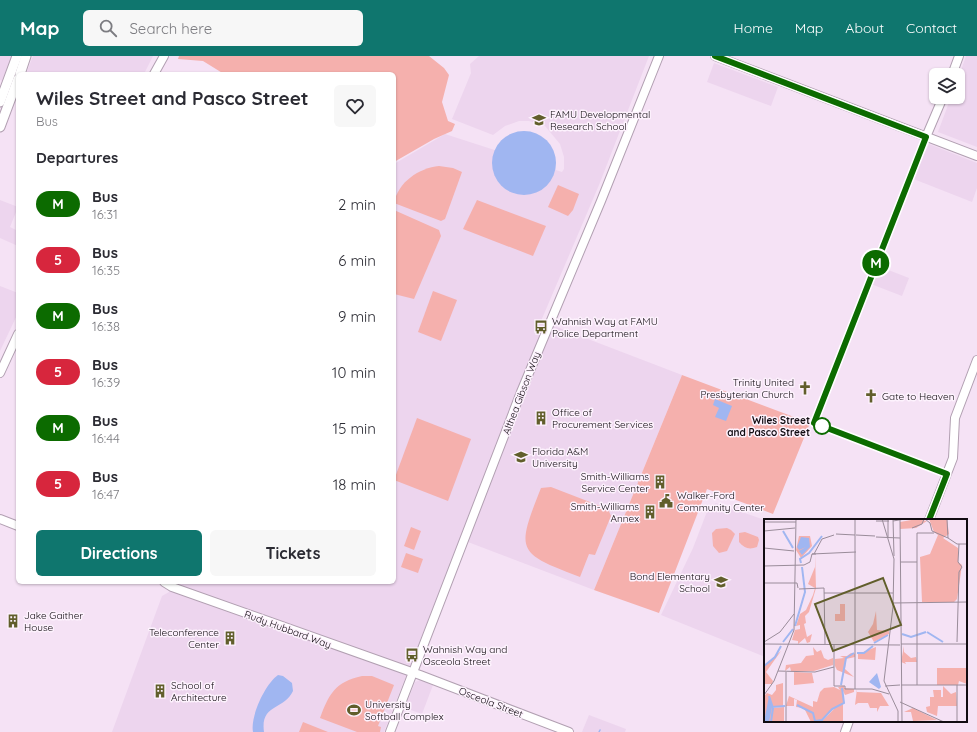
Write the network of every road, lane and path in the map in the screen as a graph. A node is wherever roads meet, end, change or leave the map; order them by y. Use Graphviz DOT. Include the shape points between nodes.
graph roads {
  1 [pos="17,56"];
  2 [pos="26,56"];
  3 [pos="164,56"];
  4 [pos="659,56"];
  5 [pos="716,56"];
  6 [pos="959,56"];
  7 [pos="955,68"];
  8 [pos="21,72"];
  9 [pos="155,72"];
  10 [pos="16,84"];
  11 [pos="0,102"];
  12 [pos="940,104"];
  13 [pos="0,127"];
  14 [pos="926,137"];
  15 [pos="977,156"];
  16 [pos="16,338"];
  17 [pos="977,360"];
  18 [pos="0,372"];
  19 [pos="0,519"];
  20 [pos="929,519"];
  21 [pos="16,525"];
  22 [pos="167,584"];
  23 [pos="412,673"];
  24 [pos="849,722"];
  25 [pos="390,732"];
  26 [pos="570,732"];
  27 [pos="845,732"];
  1 -- 11 [label="main road"];
  2 -- 8 [label="main road"];
  3 -- 9 [label="street"];
  4 -- 23 [label="street, Althea Gibson Way" via="521,392"];
  5 -- 14 [label="street"];
  6 -- 7 [label="street"];
  10 -- 13 [label="main road"];
  12 -- 14 [label="street"];
  14 -- 15 [label="street"];
  16 -- 18 [label="street"];
  17 -- 20 [label="street" via="955,418 953,458"];
  19 -- 21 [label="street"];
  22 -- 23 [label="street, Rudy Hubbard Way"];
  23 -- 25 [label="street, Althea Gibson Way"];
  23 -- 26 [label="street, Osceola Street"];
  24 -- 27 [label="street"];
}
